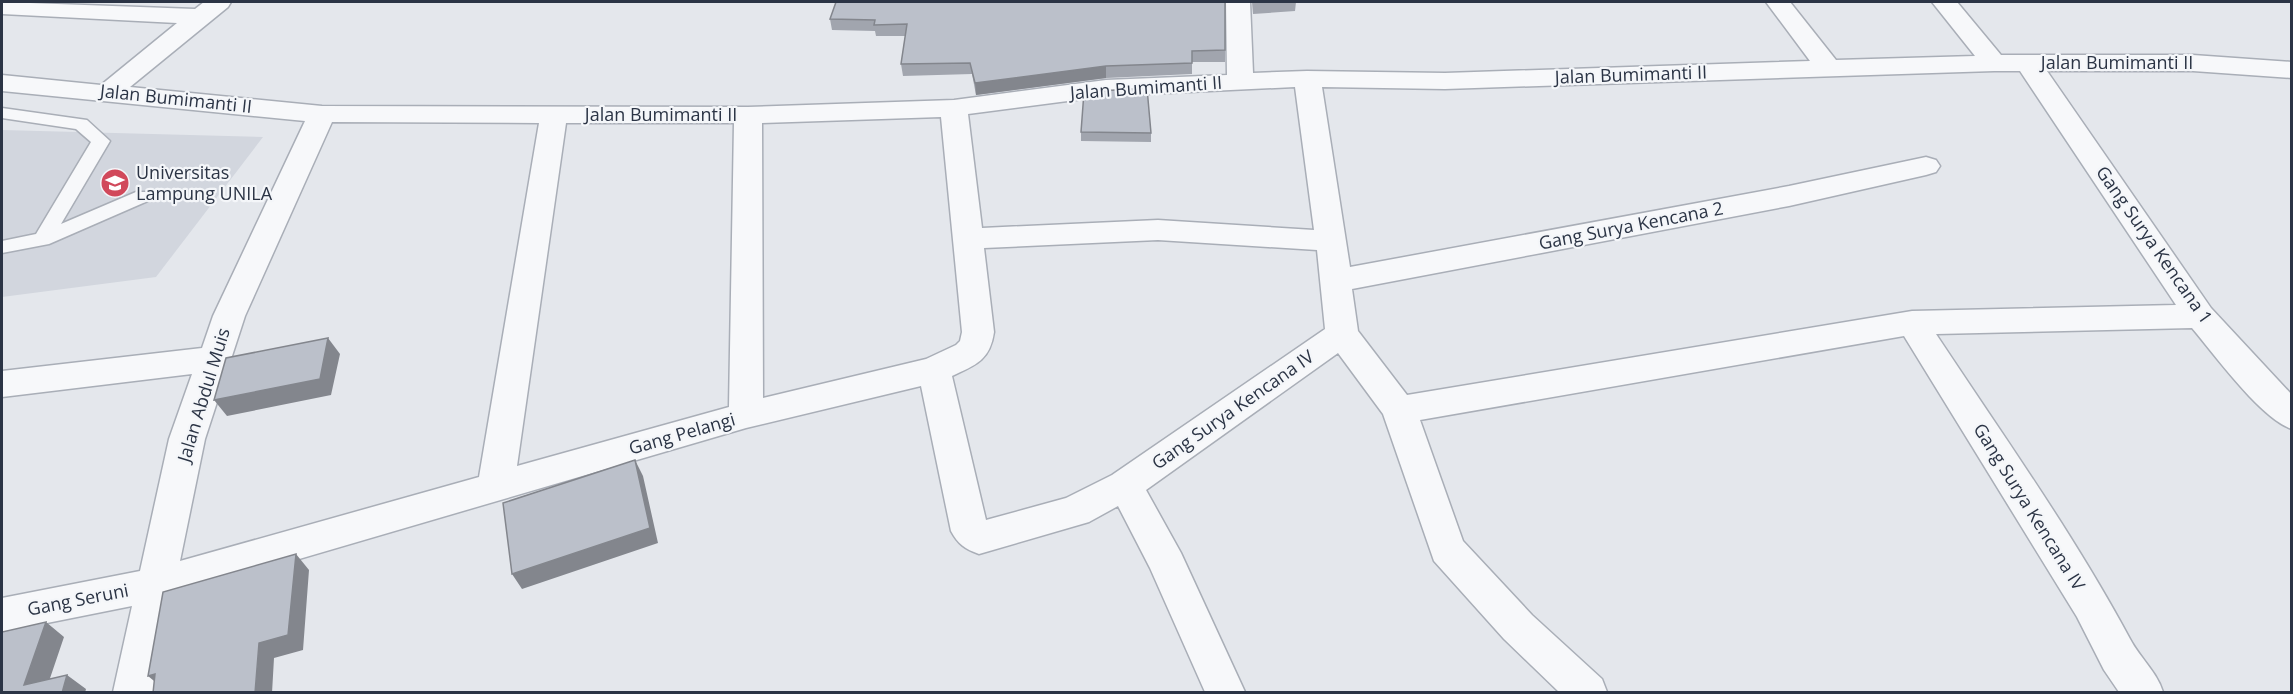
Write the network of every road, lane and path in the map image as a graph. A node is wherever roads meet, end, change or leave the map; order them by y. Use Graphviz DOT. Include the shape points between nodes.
graph roads {
  1 [pos="1238,2"];
  2 [pos="1778,2"];
  3 [pos="1944,2"];
  4 [pos="2,7"];
  5 [pos="210,9"];
  6 [pos="1994,63"];
  7 [pos="2029,64"];
  8 [pos="1828,68"];
  9 [pos="2292,70"];
  10 [pos="1307,79"];
  11 [pos="1240,82"];
  12 [pos="2,83"];
  13 [pos="108,92"];
  14 [pos="954,108"];
  15 [pos="2,113"];
  16 [pos="322,114"];
  17 [pos="554,114"];
  18 [pos="748,115"];
  19 [pos="1926,165"];
  20 [pos="143,196"];
  21 [pos="42,239"];
  22 [pos="967,239"];
  23 [pos="1331,241"];
  24 [pos="2,247"];
  25 [pos="1335,281"];
  26 [pos="2200,316"];
  27 [pos="1912,323"];
  28 [pos="1342,334"];
  29 [pos="214,359"];
  30 [pos="934,370"];
  31 [pos="2,384"];
  32 [pos="1399,410"];
  33 [pos="746,415"];
  34 [pos="2292,416"];
  35 [pos="1125,485"];
  36 [pos="495,489"];
  37 [pos="155,585"];
  38 [pos="2,615"];
  39 [pos="133,693"];
  40 [pos="1225,693"];
  41 [pos="1587,693"];
  42 [pos="2143,693"];
  1 -- 11 [label="street"];
  2 -- 8 [label="street"];
  3 -- 6 [label="street"];
  4 -- 5 [label="street"];
  5 -- 13 [label="street"];
  6 -- 7 [label="street, Jalan Bumimanti II"];
  6 -- 8 [label="street, Jalan Bumimanti II"];
  7 -- 9 [label="street, Jalan Bumimanti II" via="2193,63"];
  7 -- 26 [label="street, Gang Surya Kencana 1"];
  8 -- 10 [label="street, Jalan Bumimanti II" via="1445,81"];
  10 -- 11 [label="street, Jalan Bumimanti II"];
  10 -- 23 [label="street"];
  11 -- 14 [label="street, Jalan Bumimanti II" via="1106,88"];
  12 -- 13 [label="street, Jalan Bumimanti II"];
  13 -- 16 [label="street, Jalan Bumimanti II"];
  14 -- 18 [label="street, Jalan Bumimanti II"];
  14 -- 22 [label="street, Gang Pelangi"];
  15 -- 21 [label="lane" via="81,123 101,141"];
  16 -- 17 [label="street, Jalan Bumimanti II"];
  16 -- 29 [label="street, Jalan Abdul Muis" via="229,316"];
  17 -- 18 [label="street, Jalan Bumimanti II"];
  17 -- 36 [label="street"];
  18 -- 33 [label="street"];
  19 -- 25 [label="street, Gang Surya Kencana 2" via="1789,196"];
  20 -- 21 [label="lane"];
  21 -- 24 [label="lane"];
  22 -- 23 [label="street" via="1158,230"];
  22 -- 30 [label="street, Gang Pelangi" via="978,332 976,344 968,354"];
  23 -- 25 [label="street"];
  25 -- 28 [label="street"];
  26 -- 27 [label="street"];
  26 -- 34 [label="street, Gang Surya Kencana 1"];
  27 -- 32 [label="street"];
  27 -- 42 [label="street, Gang Surya Kencana IV"];
  28 -- 32 [label="street"];
  28 -- 35 [label="street, Gang Surya Kencana IV"];
  29 -- 31 [label="street"];
  29 -- 37 [label="street, Jalan Abdul Muis" via="187,439"];
  30 -- 33 [label="street, Gang Pelangi"];
  30 -- 35 [label="street, Gang Surya Kencana IV" via="973,528 1076,511"];
  32 -- 41 [label="street" via="1447,550 1518,627"];
  33 -- 36 [label="street, Gang Pelangi"];
  35 -- 40 [label="street" via="1167,564"];
  36 -- 37 [label="street, Gang Pelangi"];
  37 -- 38 [label="street, Gang Seruni"];
  37 -- 39 [label="street, Jalan Abdul Muis"];
}
